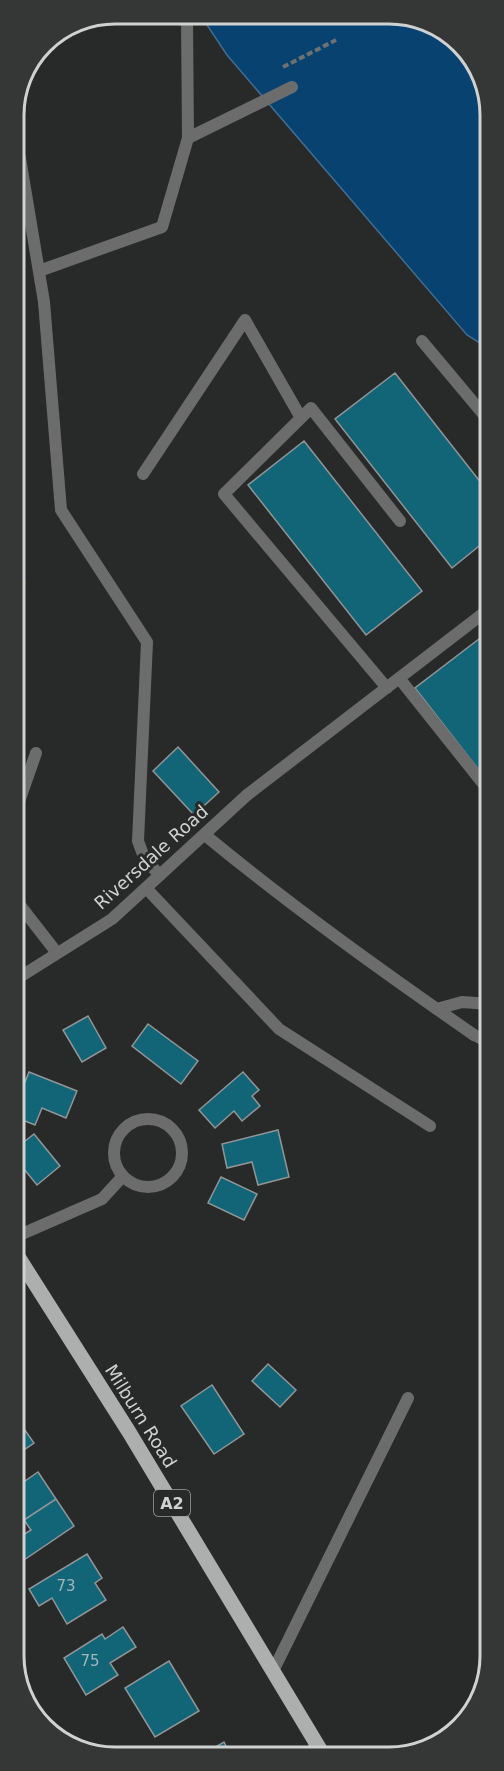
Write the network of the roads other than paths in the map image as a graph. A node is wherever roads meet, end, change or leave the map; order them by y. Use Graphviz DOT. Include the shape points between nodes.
graph roads {
  1 [pos="187,24"];
  2 [pos="292,87"];
  3 [pos="188,138"];
  4 [pos="24,182"];
  5 [pos="39,271"];
  6 [pos="422,341"];
  7 [pos="480,410"];
  8 [pos="301,418"];
  9 [pos="143,474"];
  10 [pos="400,521"];
  11 [pos="480,616"];
  12 [pos="399,678"];
  13 [pos="387,688"];
  14 [pos="36,753"];
  15 [pos="480,780"];
  16 [pos="24,787"];
  17 [pos="205,834"];
  18 [pos="160,875"];
  19 [pos="147,888"];
  20 [pos="24,911"];
  21 [pos="57,953"];
  22 [pos="24,974"];
  23 [pos="480,1004"];
  24 [pos="437,1009"];
  25 [pos="480,1038"];
  26 [pos="430,1126"];
  27 [pos="123,1176"];
  28 [pos="24,1232"];
  29 [pos="24,1266"];
  30 [pos="408,1398"];
  31 [pos="273,1671"];
  32 [pos="319,1747"];
  1 -- 3 [label="street"];
  2 -- 3 [label="street"];
  3 -- 5 [label="street" via="162,227"];
  4 -- 5 [label="street"];
  5 -- 18 [label="street" via="61,510 147,642 138,841 145,860"];
  6 -- 7 [label="street"];
  8 -- 9 [label="street" via="245,320"];
  8 -- 10 [label="street" via="311,408"];
  8 -- 13 [label="street" via="224,494"];
  11 -- 12 [label="street, Riversdale Road"];
  12 -- 13 [label="street, Riversdale Road"];
  12 -- 15 [label="street"];
  13 -- 17 [label="street, Riversdale Road" via="247,795"];
  14 -- 16 [label="street"];
  17 -- 18 [label="street, Riversdale Road"];
  17 -- 24 [label="street" via="249,872"];
  18 -- 19 [label="street, Riversdale Road"];
  19 -- 21 [label="street, Riversdale Road" via="112,919"];
  19 -- 26 [label="street" via="279,1029"];
  20 -- 21 [label="street"];
  21 -- 22 [label="street, Riversdale Road"];
  23 -- 24 [label="street" via="462,1002"];
  24 -- 25 [label="street"];
  27 -- 27 [label="street" via="143,1187 165,1184 174,1177 183,1156 178,1135 161,1121 139,1120 129,1125 115,1144 114,1155"];
  27 -- 28 [label="street" via="102,1199"];
  29 -- 31 [label="main road, Milburn Road / A2"];
  30 -- 31 [label="street"];
  31 -- 32 [label="main road, Milburn Road / A2"];
}
